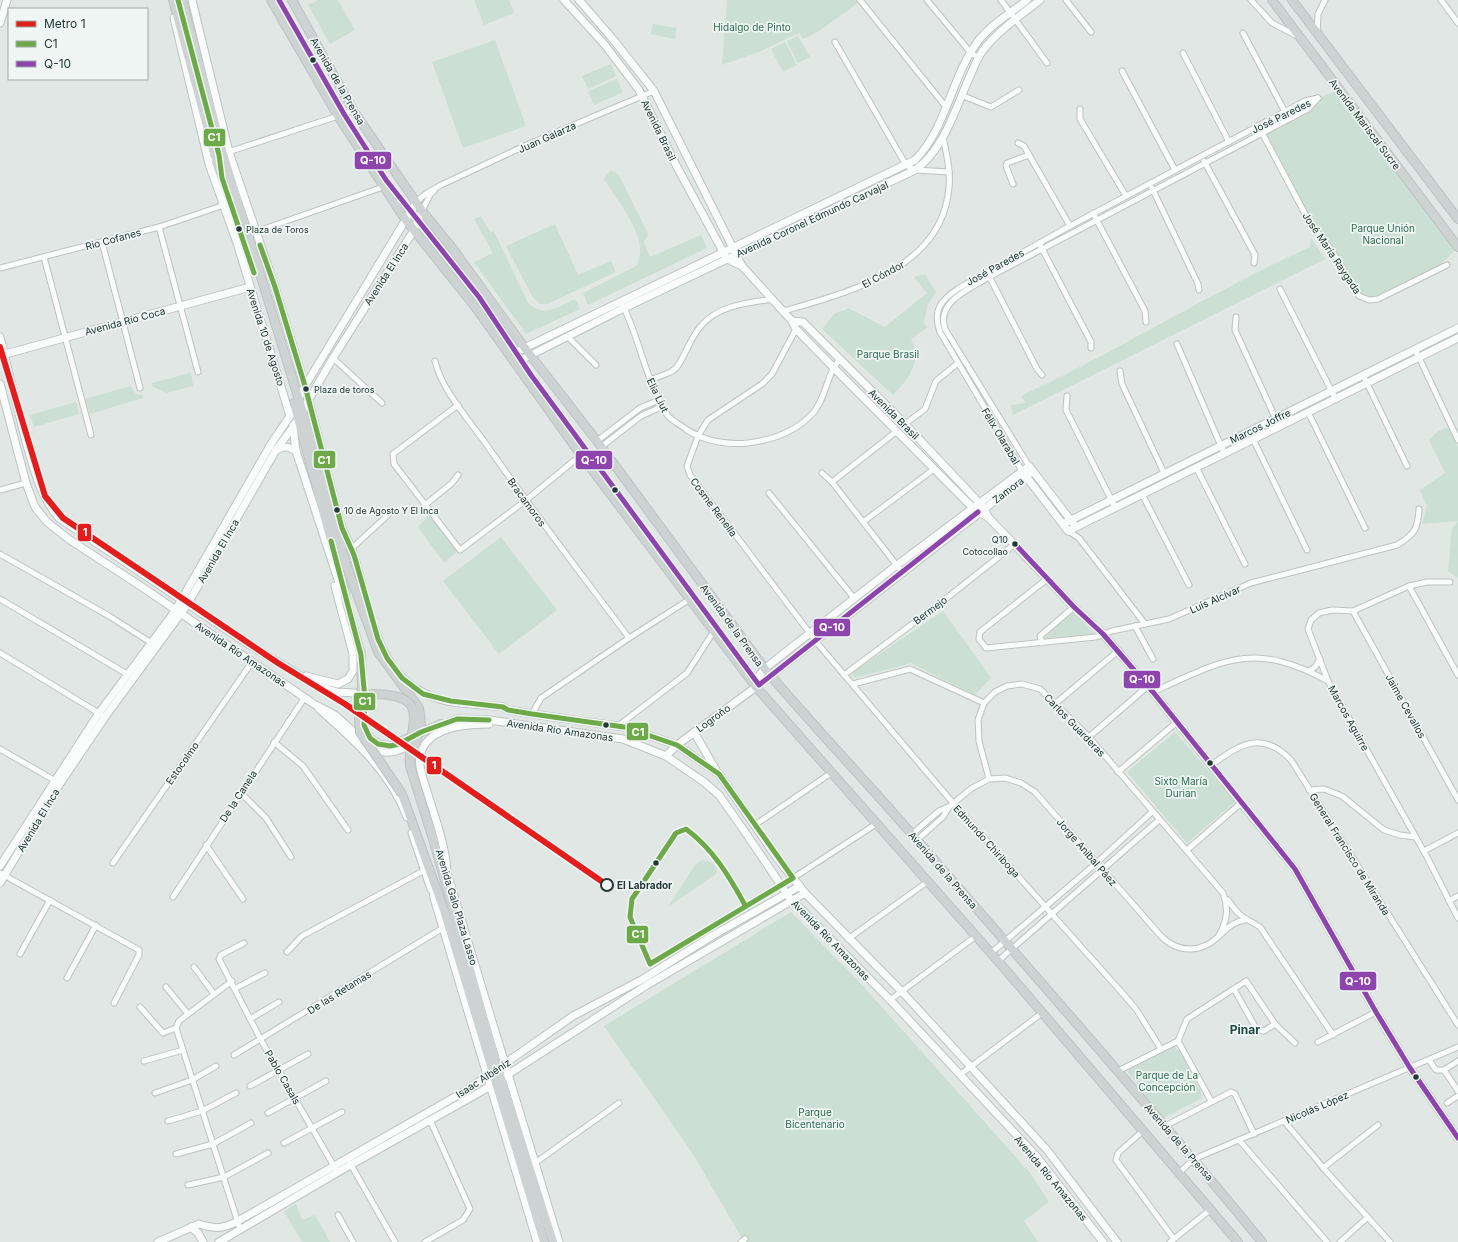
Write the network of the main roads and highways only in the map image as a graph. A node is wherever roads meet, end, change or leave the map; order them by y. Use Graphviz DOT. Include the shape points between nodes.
graph roads {
  1 [pos="7,0"];
  2 [pos="169,0"];
  3 [pos="174,0"];
  4 [pos="182,0"];
  5 [pos="192,0"];
  6 [pos="271,0"];
  7 [pos="292,0"];
  8 [pos="564,0"];
  9 [pos="579,0"];
  10 [pos="1026,0"];
  11 [pos="1040,0"];
  12 [pos="1272,0"];
  13 [pos="1292,0"];
  14 [pos="0,23"];
  15 [pos="222,154"];
  16 [pos="417,201"];
  17 [pos="422,211"];
  18 [pos="405,219"];
  19 [pos="1458,219"];
  20 [pos="414,230"];
  21 [pos="1458,247"];
  22 [pos="734,252"];
  23 [pos="725,256"];
  24 [pos="742,266"];
  25 [pos="250,287"];
  26 [pos="623,305"];
  27 [pos="792,321"];
  28 [pos="1458,328"];
  29 [pos="0,337"];
  30 [pos="1458,338"];
  31 [pos="524,347"];
  32 [pos="530,354"];
  33 [pos="2,355"];
  34 [pos="510,355"];
  35 [pos="515,363"];
  36 [pos="0,384"];
  37 [pos="305,386"];
  38 [pos="308,400"];
  39 [pos="297,402"];
  40 [pos="301,414"];
  41 [pos="290,416"];
  42 [pos="293,427"];
  43 [pos="276,450"];
  44 [pos="296,451"];
  45 [pos="32,462"];
  46 [pos="21,466"];
  47 [pos="1031,468"];
  48 [pos="1024,474"];
  49 [pos="979,508"];
  50 [pos="1070,520"];
  51 [pos="1063,524"];
  52 [pos="1076,527"];
  53 [pos="342,528"];
  54 [pos="1068,531"];
  55 [pos="328,551"];
  56 [pos="361,600"];
  57 [pos="185,602"];
  58 [pos="346,603"];
  59 [pos="179,612"];
  60 [pos="296,672"];
  61 [pos="767,672"];
  62 [pos="756,684"];
  63 [pos="362,685"];
  64 [pos="371,694"];
  65 [pos="314,704"];
  66 [pos="102,715"];
  67 [pos="441,724"];
  68 [pos="532,726"];
  69 [pos="694,732"];
  70 [pos="677,745"];
  71 [pos="666,756"];
  72 [pos="410,766"];
  73 [pos="718,774"];
  74 [pos="433,839"];
  75 [pos="0,866"];
  76 [pos="2,874"];
  77 [pos="447,874"];
  78 [pos="432,880"];
  79 [pos="0,883"];
  80 [pos="800,886"];
  81 [pos="805,893"];
  82 [pos="786,894"];
  83 [pos="434,898"];
  84 [pos="792,901"];
  85 [pos="645,982"];
  86 [pos="496,1071"];
  87 [pos="499,1081"];
  88 [pos="1458,1138"];
  89 [pos="349,1162"];
  90 [pos="336,1169"];
  91 [pos="1072,1185"];
  92 [pos="1065,1192"];
  93 [pos="191,1227"];
  94 [pos="158,1242"];
  95 [pos="203,1242"];
  96 [pos="219,1242"];
  97 [pos="537,1242"];
  98 [pos="544,1242"];
  99 [pos="553,1242"];
  100 [pos="559,1242"];
  101 [pos="1103,1242"];
  102 [pos="1117,1242"];
  103 [pos="1238,1242"];
  104 [pos="1262,1242"];
  1 -- 14 [label="main road"];
  2 -- 25 [label="main road, Avenida 10 de Agosto" via="209,164"];
  3 -- 15 [label="main road, Avenida 10 de Agosto"];
  4 -- 15 [label="main road, Avenida 10 de Agosto"];
  5 -- 15 [label="main road, Avenida 10 de Agosto"];
  6 -- 18 [label="main road, Avenida de la Prensa" via="338,116"];
  7 -- 16 [label="main road, Avenida de la Prensa" via="353,110"];
  8 -- 23 [label="main road, Avenida Brasil" via="605,45 642,96"];
  9 -- 22 [label="main road, Avenida Brasil" via="654,91"];
  10 -- 22 [label="main road, Avenida Coronel Edmundo Carvajal" via="976,43 923,151 906,165"];
  11 -- 22 [label="main road, Avenida Coronel Edmundo Carvajal" via="983,49 943,136 931,156 915,170"];
  12 -- 21 [label="main road, Avenida Mariscal Sucre"];
  13 -- 19 [label="main road, Avenida Mariscal Sucre"];
  15 -- 37 [label="main road, Avenida 10 de Agosto" via="275,287"];
  15 -- 39 [label="main road, Avenida 10 de Agosto" via="260,290"];
  16 -- 17 [label="main road, Avenida de la Prensa"];
  16 -- 18 [label="main road, Avenida El Inca"];
  17 -- 20 [label="main road, Avenida El Inca"];
  17 -- 31 [label="main road, Avenida de la Prensa" via="454,249"];
  18 -- 20 [label="main road, Avenida de la Prensa"];
  18 -- 37 [label="main road, Avenida El Inca"];
  20 -- 34 [label="main road, Avenida de la Prensa"];
  20 -- 38 [label="main road, Avenida El Inca"];
  22 -- 23 [label="main road, Avenida Coronel Edmundo Carvajal"];
  22 -- 24 [label="main road, Avenida Brasil"];
  23 -- 24 [label="main road, Avenida Brasil"];
  23 -- 26 [label="main road, Avenida Coronel Edmundo Carvajal"];
  24 -- 27 [label="main road, Avenida Brasil"];
  25 -- 33 [label="main road, Avenida Río Coca"];
  25 -- 41 [label="main road, Avenida 10 de Agosto"];
  26 -- 31 [label="main road, Avenida Coronel Edmundo Carvajal"];
  26 -- 32 [label="main road, Avenida Coronel Edmundo Carvajal"];
  27 -- 49 [label="main road, Avenida Brasil" via="796,329 934,469"];
  27 -- 49 [label="main road, Avenida Brasil" via="803,322 906,424"];
  28 -- 50 [label="main road, Marcos Joffre"];
  29 -- 33 [label="main road, Avenida Río Amazonas"];
  30 -- 52 [label="main road, Marcos Joffre"];
  31 -- 32 [label="main road, Avenida de la Prensa"];
  31 -- 34 [label="main road, Avenida Coronel Edmundo Carvajal"];
  32 -- 35 [label="main road, Avenida Coronel Edmundo Carvajal"];
  32 -- 61 [label="main road, Avenida de la Prensa"];
  33 -- 45 [label="main road, Avenida Río Amazonas"];
  34 -- 35 [label="main road, Avenida de la Prensa"];
  35 -- 62 [label="main road, Avenida de la Prensa" via="581,455"];
  36 -- 46 [label="main road, Avenida Río Amazonas"];
  37 -- 38 [label="main road, Avenida 10 de Agosto"];
  37 -- 39 [label="main road, Avenida El Inca"];
  38 -- 40 [label="main road, Avenida El Inca"];
  38 -- 53 [label="main road, Avenida 10 de Agosto"];
  39 -- 40 [label="main road, Avenida 10 de Agosto"];
  39 -- 41 [label="main road, Avenida El Inca"];
  40 -- 42 [label="main road, Avenida El Inca"];
  40 -- 56 [label="main road, Avenida 10 de Agosto" via="348,568"];
  40 -- 58 [label="main road, Avenida 10 de Agosto"];
  41 -- 42 [label="main road, Avenida 10 de Agosto"];
  41 -- 57 [label="main road, Avenida El Inca" via="271,444"];
  42 -- 43 [label="main road, Avenida El Inca"];
  42 -- 44 [label="main road, Avenida 10 de Agosto"];
  43 -- 44 [label="main road" via="289,446"];
  43 -- 57 [label="main road, Avenida El Inca"];
  44 -- 55 [label="main road, Avenida 10 de Agosto"];
  45 -- 46 [label="main road"];
  45 -- 57 [label="main road, Avenida Río Amazonas" via="45,500 59,518"];
  46 -- 59 [label="main road, Avenida Río Amazonas" via="35,506 55,530"];
  47 -- 48 [label="main road, Zamora"];
  47 -- 50 [label="main road, Félix Olarabal"];
  48 -- 49 [label="main road, Zamora"];
  48 -- 51 [label="main road, Félix Olarabal"];
  49 -- 61 [label="main road, Zamora" via="815,640"];
  49 -- 61 [label="main road, Zamora" via="854,598"];
  49 -- 88 [label="main road, Avenida Brasil" via="1118,651 1297,872 1376,1012 1410,1068"];
  50 -- 51 [label="main road, Marcos Joffre"];
  50 -- 52 [label="main road, Félix Olarabal"];
  51 -- 54 [label="main road, Félix Olarabal"];
  52 -- 54 [label="main road, Marcos Joffre"];
  53 -- 56 [label="main road, Avenida 10 de Agosto"];
  53 -- 70 [label="main road, Avenida Río Amazonas" via="351,549 379,643 402,678 415,689 451,701 618,726"];
  55 -- 58 [label="main road, Avenida 10 de Agosto"];
  55 -- 60 [label="main road" via="353,655 354,670 348,679 338,684"];
  56 -- 72 [label="main road, Avenida 10 de Agosto, bridge" via="374,644 415,701 421,715"];
  57 -- 59 [label="main road, Avenida El Inca"];
  57 -- 60 [label="main road, Avenida Río Amazonas"];
  58 -- 63 [label="main road, Avenida 10 de Agosto" via="362,655"];
  59 -- 65 [label="main road, Avenida Río Amazonas"];
  59 -- 66 [label="main road, Avenida El Inca"];
  59 -- 66 [label="main road, Avenida El Inca" via="150,642"];
  60 -- 64 [label="main road, Avenida Río Amazonas" via="323,688 337,692"];
  61 -- 62 [label="main road, Zamora"];
  61 -- 104 [label="main road, Avenida de la Prensa" via="915,837 1194,1159"];
  62 -- 69 [label="main road, Logroño"];
  62 -- 103 [label="main road, Avenida de la Prensa" via="1144,1130"];
  63 -- 67 [label="main road, bridge" via="366,732 372,740 382,746 390,746"];
  63 -- 78 [label="main road, Avenida 10 de Agosto, bridge" via="360,732 402,794"];
  64 -- 72 [label="main road, bridge" via="399,696 412,710 415,723 409,747"];
  65 -- 67 [label="main road, Avenida Río Amazonas" via="335,715 369,745 384,752 404,748"];
  65 -- 83 [label="main road" via="351,737 390,783 406,815"];
  66 -- 75 [label="main road, Avenida El Inca" via="54,780"];
  66 -- 76 [label="main road, Avenida El Inca"];
  67 -- 68 [label="main road, Avenida Río Amazonas" via="465,718"];
  68 -- 71 [label="main road, Avenida Río Amazonas" via="623,739"];
  68 -- 77 [label="main road" via="459,726 436,735 424,746 420,755 421,770 446,860"];
  69 -- 70 [label="main road, Logroño"];
  69 -- 73 [label="main road"];
  70 -- 71 [label="main road, Logroño"];
  70 -- 73 [label="main road, Avenida Río Amazonas"];
  71 -- 82 [label="main road, Avenida Río Amazonas" via="691,772 718,795"];
  72 -- 74 [label="main road"];
  73 -- 80 [label="main road, Avenida Río Amazonas"];
  74 -- 77 [label="main road, Avenida Galo Plaza Lasso"];
  74 -- 86 [label="main road, Avenida Galo Plaza Lasso"];
  76 -- 79 [label="main road, Avenida El Inca"];
  77 -- 86 [label="main road, Avenida Galo Plaza Lasso"];
  78 -- 83 [label="main road, Avenida Galo Plaza Lasso"];
  78 -- 86 [label="main road, Avenida Galo Plaza Lasso" via="436,884"];
  80 -- 81 [label="main road, Avenida Río Amazonas"];
  80 -- 82 [label="main road, Isaac Albéniz"];
  81 -- 84 [label="main road, Isaac Albéniz"];
  81 -- 91 [label="main road, Avenida Río Amazonas" via="902,992 1047,1150"];
  82 -- 84 [label="main road, Avenida Río Amazonas"];
  82 -- 85 [label="main road, Isaac Albéniz" via="712,936"];
  83 -- 86 [label="main road, Avenida Galo Plaza Lasso"];
  84 -- 85 [label="main road, Isaac Albéniz"];
  84 -- 92 [label="main road, Avenida Río Amazonas" via="961,1074 1037,1157"];
  85 -- 86 [label="main road, Isaac Albéniz" via="573,1016"];
  85 -- 87 [label="main road, Isaac Albéniz"];
  86 -- 87 [label="main road, Avenida Galo Plaza Lasso"];
  86 -- 87 [label="main road, Avenida Galo Plaza Lasso"];
  86 -- 89 [label="main road, Isaac Albéniz"];
  87 -- 89 [label="main road, Isaac Albéniz"];
  87 -- 97 [label="main road, Avenida Galo Plaza Lasso"];
  87 -- 98 [label="main road, Avenida Galo Plaza Lasso"];
  87 -- 99 [label="main road, Avenida Galo Plaza Lasso"];
  87 -- 100 [label="main road, Avenida Galo Plaza Lasso" via="535,1163"];
  89 -- 90 [label="main road, Isaac Albéniz"];
  90 -- 93 [label="main road, Isaac Albéniz" via="226,1227 214,1228 199,1224"];
  90 -- 96 [label="main road, Isaac Albéniz"];
  91 -- 92 [label="main road"];
  91 -- 102 [label="main road, Avenida Río Amazonas"];
  92 -- 101 [label="main road, Avenida Río Amazonas"];
  93 -- 94 [label="main road, Isaac Albéniz"];
  93 -- 95 [label="main road"];
}
